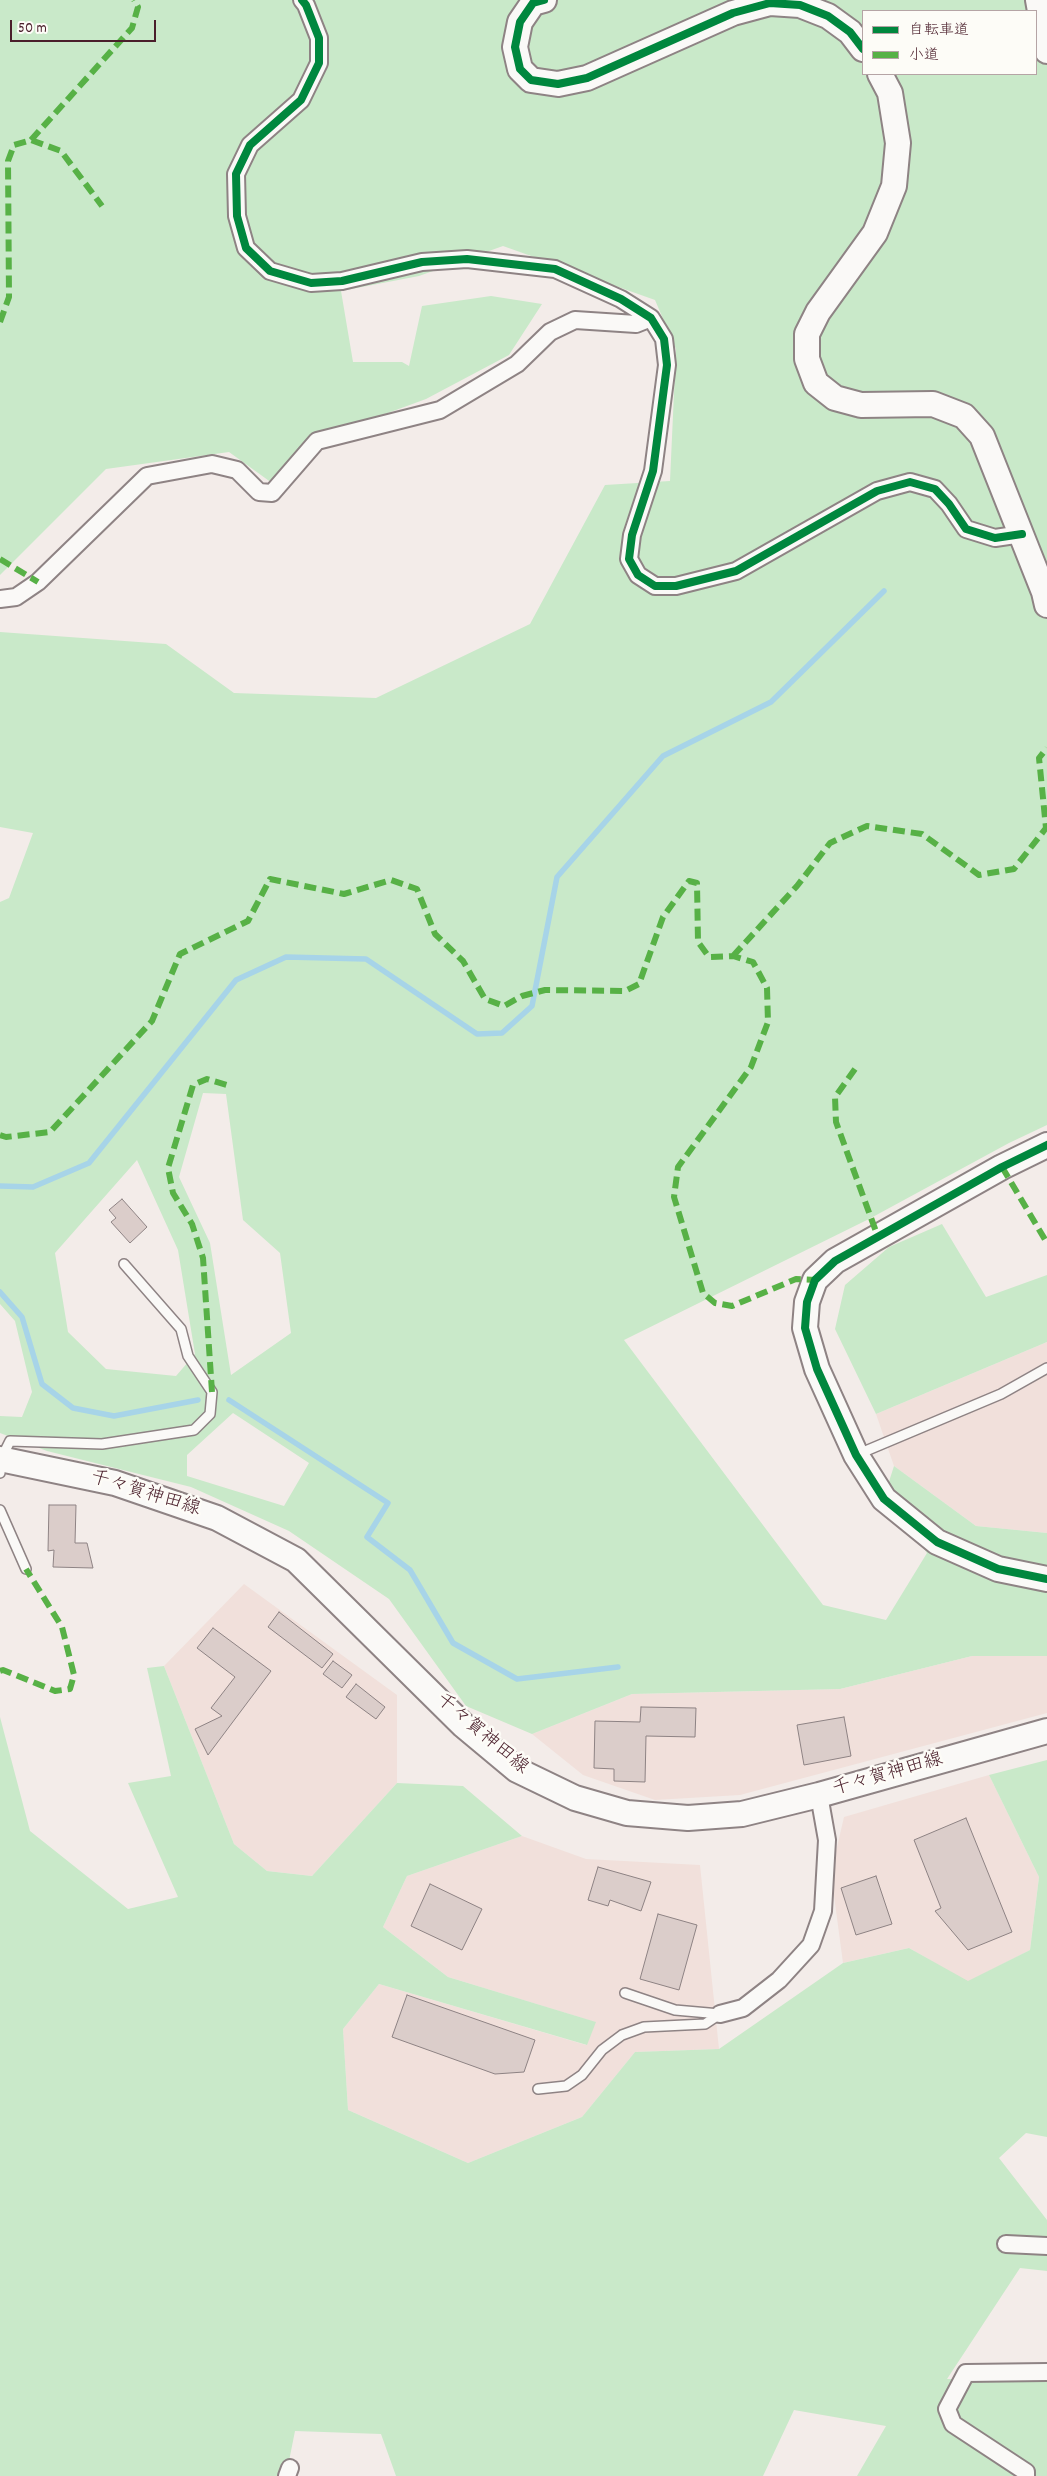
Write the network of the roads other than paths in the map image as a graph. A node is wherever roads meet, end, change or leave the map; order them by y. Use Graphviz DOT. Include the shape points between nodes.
graph roads {
  1 [pos="302,0"];
  2 [pos="544,0"];
  3 [pos="1038,0"];
  4 [pos="862,48"];
  5 [pos="1047,51"];
  6 [pos="881,75"];
  7 [pos="650,318"];
  8 [pos="1022,534"];
  9 [pos="0,599"];
  10 [pos="1047,605"];
  11 [pos="1047,1145"];
  12 [pos="124,1264"];
  13 [pos="1047,1368"];
  14 [pos="856,1455"];
  15 [pos="0,1464"];
  16 [pos="0,1510"];
  17 [pos="26,1569"];
  18 [pos="1047,1579"];
  19 [pos="1047,1731"];
  20 [pos="820,1795"];
  21 [pos="624,1993"];
  22 [pos="720,2014"];
  23 [pos="538,2089"];
  24 [pos="1006,2244"];
  25 [pos="1047,2246"];
  26 [pos="1047,2372"];
  27 [pos="1026,2476"];
  1 -- 7 [label="street" via="319,38 319,63 301,100 250,145 236,174 237,216 246,248 270,271 311,283 342,281 422,262 467,259 555,269 621,299"];
  2 -- 4 [label="street" via="533,3 520,22 515,47 520,69 531,80 558,84 587,78 733,13 770,3 800,5 828,16 850,32"];
  3 -- 5 [label="street"];
  6 -- 8 [label="street" via="890,93 898,143 894,186 875,233 818,312 807,334 807,359 816,383 835,398 861,405 933,404 964,416 982,436"];
  7 -- 8 [label="street" via="664,339 667,365 653,471 632,535 629,559 638,575 655,586 676,586 736,570 877,491 910,482 935,489 966,529 995,538"];
  7 -- 9 [label="street" via="636,324 575,320 550,332 517,364 440,410 317,441 272,493 259,492 237,470 212,464 147,476 38,582 16,596"];
  8 -- 10 [label="street"];
  11 -- 14 [label="street" via="835,1261 816,1280 807,1302 806,1328 817,1369"];
  12 -- 15 [label="lane" via="180,1329 188,1356 212,1392 210,1414 194,1430 102,1444 10,1441"];
  13 -- 14 [label="lane" via="1001,1394"];
  14 -- 18 [label="street" via="884,1500 937,1542 998,1569"];
  15 -- 20 [label="street, 千々賀神田線" via="124,1486 217,1518 296,1560 462,1725 517,1770 575,1798 627,1813 688,1818 742,1814"];
  16 -- 17 [label="lane"];
  19 -- 20 [label="street, 千々賀神田線"];
  20 -- 22 [label="street" via="827,1840 825,1884 823,1911 811,1945 772,1986 742,2008"];
  21 -- 22 [label="lane" via="675,2010"];
  22 -- 23 [label="lane" via="705,2024 644,2027 622,2035 602,2050 582,2075 566,2086"];
  24 -- 25 [label="street"];
  26 -- 27 [label="street" via="966,2373 947,2409 953,2424 1026,2472"];
}
